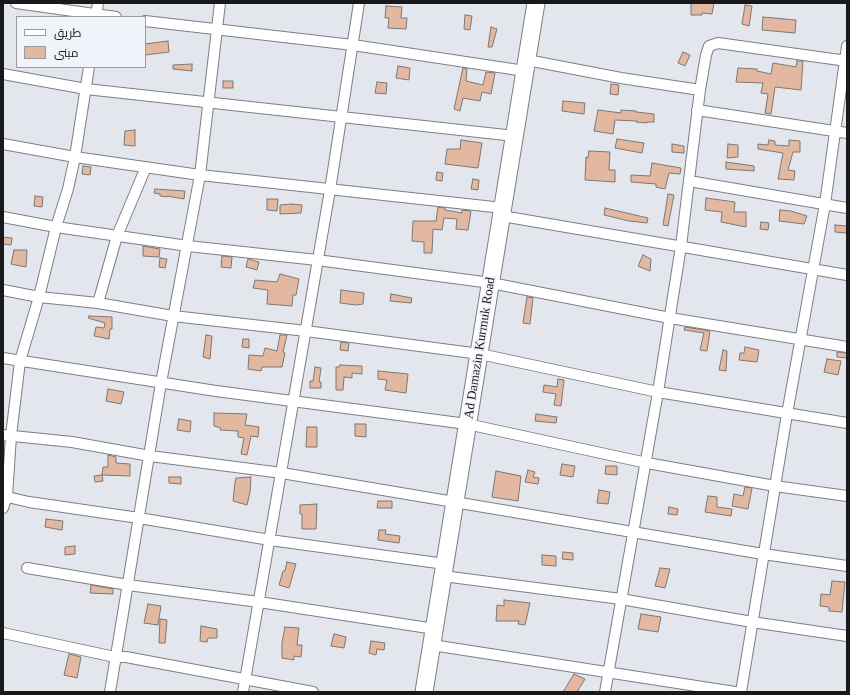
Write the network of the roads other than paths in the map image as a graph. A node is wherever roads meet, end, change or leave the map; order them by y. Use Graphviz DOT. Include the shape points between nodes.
graph roads {
  1 [pos="16,3"];
  2 [pos="98,3"];
  3 [pos="220,3"];
  4 [pos="359,3"];
  5 [pos="536,3"];
  6 [pos="97,16"];
  7 [pos="146,21"];
  8 [pos="217,30"];
  9 [pos="353,45"];
  10 [pos="847,46"];
  11 [pos="846,61"];
  12 [pos="526,66"];
  13 [pos="89,68"];
  14 [pos="3,74"];
  15 [pos="86,89"];
  16 [pos="700,90"];
  17 [pos="209,102"];
  18 [pos="697,110"];
  19 [pos="342,117"];
  20 [pos="836,132"];
  21 [pos="847,133"];
  22 [pos="515,136"];
  23 [pos="3,144"];
  24 [pos="75,157"];
  25 [pos="146,167"];
  26 [pos="200,175"];
  27 [pos="690,180"];
  28 [pos="330,190"];
  29 [pos="825,204"];
  30 [pos="847,208"];
  31 [pos="503,212"];
  32 [pos="3,217"];
  33 [pos="56,227"];
  34 [pos="117,236"];
  35 [pos="188,246"];
  36 [pos="681,246"];
  37 [pos="317,260"];
  38 [pos="813,270"];
  39 [pos="847,275"];
  40 [pos="491,283"];
  41 [pos="3,290"];
  42 [pos="40,296"];
  43 [pos="98,303"];
  44 [pos="174,316"];
  45 [pos="670,318"];
  46 [pos="306,331"];
  47 [pos="800,340"];
  48 [pos="847,347"];
  49 [pos="480,354"];
  50 [pos="3,358"];
  51 [pos="20,361"];
  52 [pos="162,383"];
  53 [pos="658,392"];
  54 [pos="294,402"];
  55 [pos="787,414"];
  56 [pos="847,423"];
  57 [pos="468,424"];
  58 [pos="7,435"];
  59 [pos="150,456"];
  60 [pos="646,463"];
  61 [pos="282,473"];
  62 [pos="775,486"];
  63 [pos="5,496"];
  64 [pos="847,496"];
  65 [pos="456,503"];
  66 [pos="3,508"];
  67 [pos="139,518"];
  68 [pos="634,532"];
  69 [pos="270,540"];
  70 [pos="763,554"];
  71 [pos="847,566"];
  72 [pos="27,568"];
  73 [pos="444,570"];
  74 [pos="128,585"];
  75 [pos="621,599"];
  76 [pos="259,602"];
  77 [pos="752,622"];
  78 [pos="3,633"];
  79 [pos="847,636"];
  80 [pos="434,637"];
  81 [pos="115,656"];
  82 [pos="608,672"];
  83 [pos="245,680"];
  84 [pos="110,692"];
  85 [pos="244,692"];
  86 [pos="313,692"];
  87 [pos="424,692"];
  88 [pos="605,692"];
  89 [pos="735,692"];
  90 [pos="741,692"];
  1 -- 6 [label="street"];
  2 -- 6 [label="street"];
  3 -- 8 [label="street"];
  4 -- 9 [label="street"];
  5 -- 12 [label="highway, Ad Damazin Kurmuk Road"];
  7 -- 8 [label="street"];
  8 -- 9 [label="street"];
  8 -- 17 [label="street"];
  9 -- 12 [label="street"];
  9 -- 19 [label="street"];
  10 -- 11 [label="street"];
  11 -- 16 [label="street" via="718,43 709,46"];
  11 -- 20 [label="street"];
  12 -- 16 [label="street"];
  12 -- 22 [label="highway, Ad Damazin Kurmuk Road"];
  13 -- 15 [label="street"];
  14 -- 15 [label="street"];
  15 -- 17 [label="street"];
  15 -- 24 [label="street"];
  16 -- 18 [label="street"];
  17 -- 19 [label="street"];
  17 -- 26 [label="street"];
  18 -- 20 [label="street"];
  18 -- 27 [label="street"];
  19 -- 22 [label="street"];
  19 -- 28 [label="street"];
  20 -- 21 [label="street"];
  20 -- 29 [label="street"];
  22 -- 31 [label="highway, Ad Damazin Kurmuk Road"];
  23 -- 24 [label="street"];
  24 -- 25 [label="street"];
  24 -- 33 [label="street"];
  25 -- 26 [label="street"];
  25 -- 34 [label="street"];
  26 -- 28 [label="street"];
  26 -- 35 [label="street"];
  27 -- 29 [label="street"];
  27 -- 36 [label="street"];
  28 -- 31 [label="street"];
  28 -- 37 [label="street"];
  29 -- 30 [label="street"];
  29 -- 38 [label="street"];
  31 -- 36 [label="street"];
  31 -- 40 [label="highway, Ad Damazin Kurmuk Road"];
  32 -- 33 [label="street"];
  33 -- 34 [label="street"];
  33 -- 42 [label="street"];
  34 -- 35 [label="street"];
  34 -- 43 [label="street"];
  35 -- 37 [label="street"];
  35 -- 44 [label="street"];
  36 -- 38 [label="street"];
  36 -- 45 [label="street"];
  37 -- 40 [label="street"];
  37 -- 46 [label="street"];
  38 -- 39 [label="street"];
  38 -- 47 [label="street"];
  40 -- 45 [label="street"];
  40 -- 49 [label="highway, Ad Damazin Kurmuk Road"];
  41 -- 42 [label="street"];
  42 -- 43 [label="street"];
  42 -- 51 [label="street"];
  43 -- 44 [label="street"];
  44 -- 46 [label="street"];
  44 -- 52 [label="street"];
  45 -- 47 [label="street"];
  45 -- 53 [label="street"];
  46 -- 49 [label="street"];
  46 -- 54 [label="street"];
  47 -- 48 [label="street"];
  47 -- 55 [label="street"];
  49 -- 53 [label="street"];
  49 -- 57 [label="highway, Ad Damazin Kurmuk Road"];
  50 -- 51 [label="street"];
  51 -- 52 [label="street"];
  51 -- 58 [label="street"];
  52 -- 54 [label="street"];
  52 -- 59 [label="street"];
  53 -- 55 [label="street"];
  53 -- 60 [label="street"];
  54 -- 57 [label="street"];
  54 -- 61 [label="street"];
  55 -- 56 [label="street"];
  55 -- 62 [label="street"];
  57 -- 60 [label="street"];
  57 -- 65 [label="highway, Ad Damazin Kurmuk Road"];
  58 -- 59 [label="street" via="72,442"];
  58 -- 63 [label="street"];
  59 -- 61 [label="street"];
  59 -- 67 [label="street"];
  60 -- 62 [label="street"];
  60 -- 68 [label="street"];
  61 -- 65 [label="street"];
  61 -- 69 [label="street"];
  62 -- 64 [label="street"];
  62 -- 70 [label="street"];
  63 -- 66 [label="street"];
  63 -- 67 [label="street"];
  65 -- 68 [label="street"];
  65 -- 73 [label="highway, Ad Damazin Kurmuk Road"];
  67 -- 69 [label="street"];
  67 -- 74 [label="street"];
  68 -- 70 [label="street"];
  68 -- 75 [label="street"];
  69 -- 73 [label="street"];
  69 -- 76 [label="street"];
  70 -- 71 [label="street"];
  70 -- 77 [label="street"];
  72 -- 74 [label="street"];
  73 -- 75 [label="street"];
  73 -- 80 [label="highway, Ad Damazin Kurmuk Road"];
  74 -- 76 [label="street"];
  74 -- 81 [label="street"];
  75 -- 77 [label="street"];
  75 -- 82 [label="street"];
  76 -- 80 [label="street"];
  76 -- 83 [label="street"];
  77 -- 79 [label="street"];
  77 -- 90 [label="street"];
  78 -- 81 [label="street"];
  80 -- 82 [label="street"];
  80 -- 87 [label="highway, Ad Damazin Kurmuk Road"];
  81 -- 83 [label="street"];
  81 -- 84 [label="street"];
  82 -- 88 [label="street"];
  82 -- 89 [label="street"];
  83 -- 85 [label="street"];
  83 -- 86 [label="street"];
}
